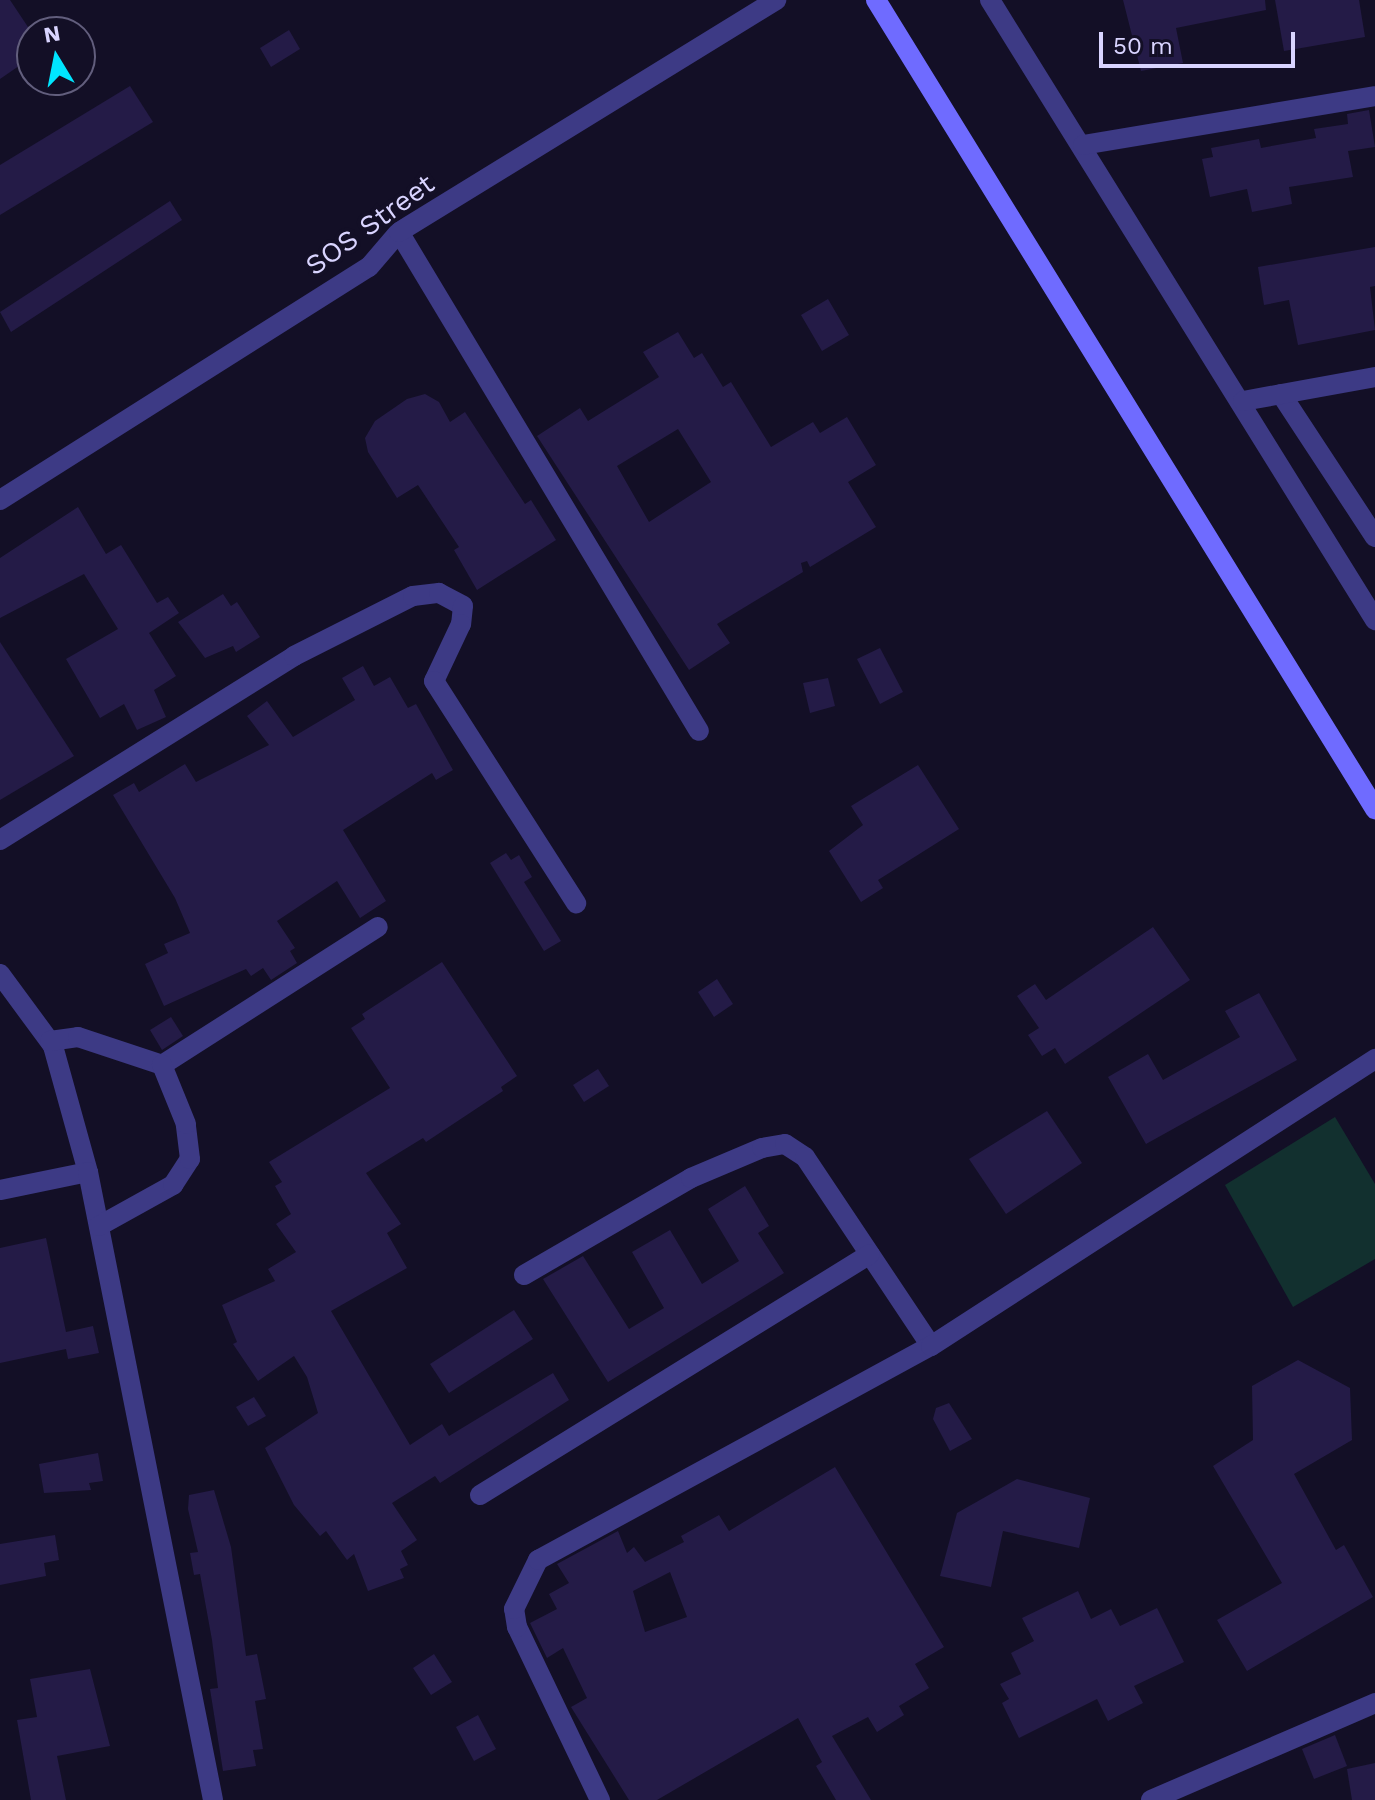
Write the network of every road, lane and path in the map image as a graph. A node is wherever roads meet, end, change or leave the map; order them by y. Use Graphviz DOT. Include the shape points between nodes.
graph roads {
  1 [pos="776,0"];
  2 [pos="876,0"];
  3 [pos="990,0"];
  4 [pos="1375,96"];
  5 [pos="1083,145"];
  6 [pos="399,232"];
  7 [pos="1375,377"];
  8 [pos="1281,394"];
  9 [pos="1243,401"];
  10 [pos="0,500"];
  11 [pos="1375,537"];
  12 [pos="1375,620"];
  13 [pos="699,731"];
  14 [pos="1372,797"];
  15 [pos="0,840"];
  16 [pos="576,903"];
  17 [pos="378,927"];
  18 [pos="0,974"];
  19 [pos="50,1041"];
  20 [pos="1375,1059"];
  21 [pos="162,1065"];
  22 [pos="88,1172"];
  23 [pos="0,1190"];
  24 [pos="99,1226"];
  25 [pos="870,1254"];
  26 [pos="524,1275"];
  27 [pos="931,1346"];
  28 [pos="480,1495"];
  29 [pos="1375,1703"];
  30 [pos="213,1800"];
  31 [pos="600,1800"];
  32 [pos="1151,1800"];
  1 -- 6 [label="street, SOS Street"];
  2 -- 14 [label="main road"];
  3 -- 5 [label="street"];
  4 -- 5 [label="street"];
  5 -- 9 [label="street"];
  6 -- 10 [label="street, SOS Street" via="369,267"];
  6 -- 13 [label="street"];
  7 -- 8 [label="street"];
  8 -- 9 [label="street"];
  8 -- 11 [label="street"];
  9 -- 12 [label="street"];
  15 -- 16 [label="street" via="294,656 413,596 439,593 463,606 461,624 434,681"];
  17 -- 21 [label="street"];
  18 -- 19 [label="street"];
  19 -- 21 [label="street" via="78,1037"];
  19 -- 22 [label="street" via="69,1089"];
  20 -- 27 [label="street"];
  21 -- 24 [label="street" via="186,1124 190,1159 173,1185"];
  22 -- 23 [label="street"];
  22 -- 24 [label="street"];
  24 -- 30 [label="street"];
  25 -- 26 [label="street" via="805,1157 785,1144 774,1144 691,1178"];
  25 -- 27 [label="street"];
  25 -- 28 [label="street"];
  27 -- 31 [label="street" via="538,1560 514,1609 517,1627"];
  29 -- 32 [label="street"];
}
